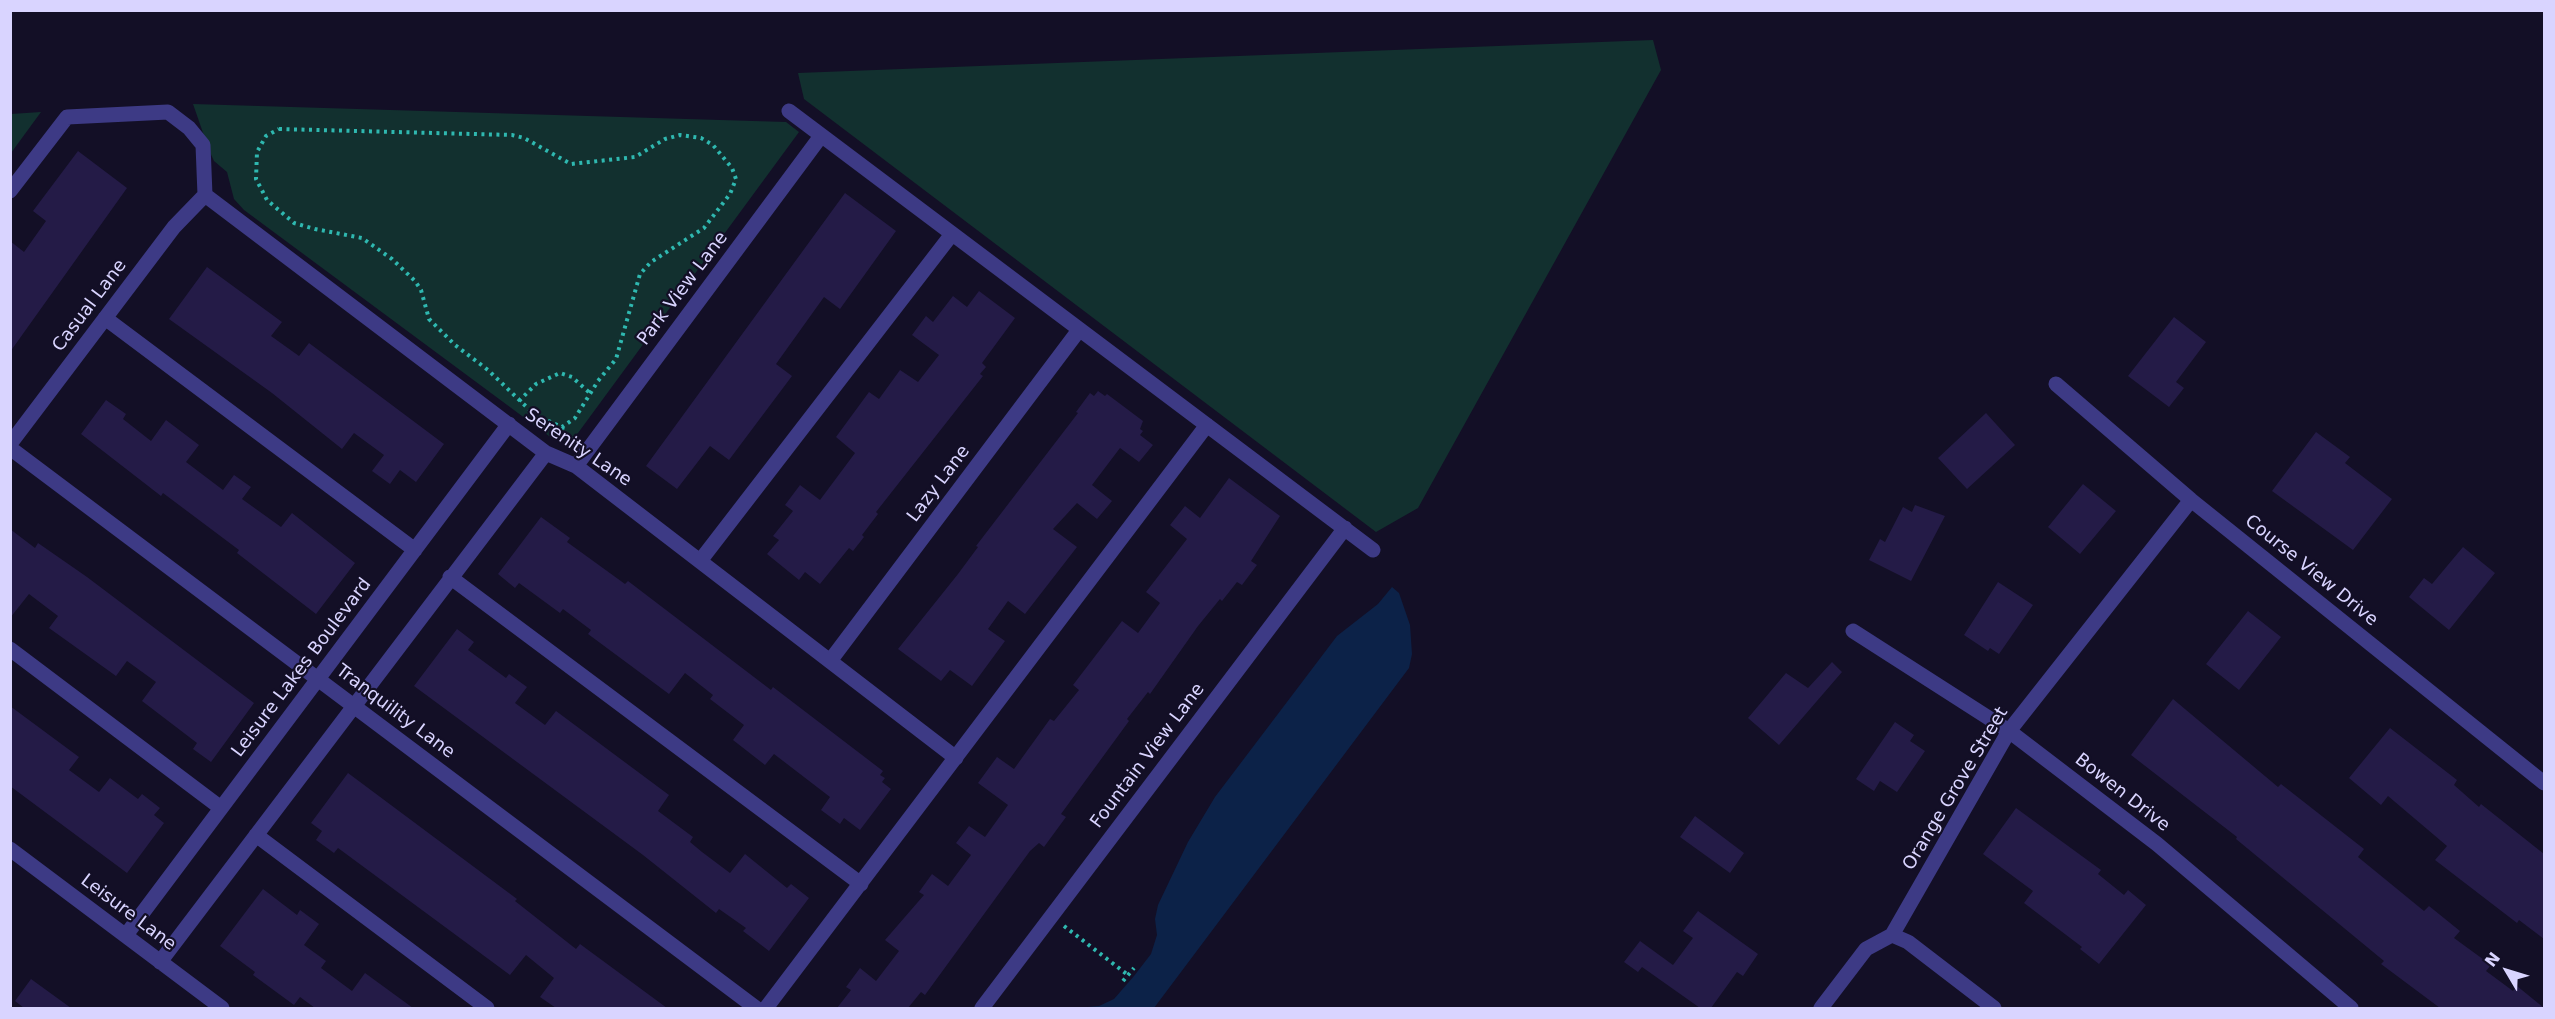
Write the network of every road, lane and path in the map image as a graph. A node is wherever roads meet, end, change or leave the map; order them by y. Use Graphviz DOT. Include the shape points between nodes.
graph roads {
  1 [pos="789,111"];
  2 [pos="821,136"];
  3 [pos="10,191"];
  4 [pos="205,195"];
  5 [pos="952,234"];
  6 [pos="105,318"];
  7 [pos="1079,330"];
  8 [pos="2056,384"];
  9 [pos="590,393"];
  10 [pos="519,401"];
  11 [pos="509,424"];
  12 [pos="1207,425"];
  13 [pos="10,446"];
  14 [pos="546,453"];
  15 [pos="576,466"];
  16 [pos="2191,500"];
  17 [pos="1345,528"];
  18 [pos="415,550"];
  19 [pos="1373,550"];
  20 [pos="700,561"];
  21 [pos="450,577"];
  22 [pos="1852,631"];
  23 [pos="10,649"];
  24 [pos="830,661"];
  25 [pos="318,679"];
  26 [pos="353,705"];
  27 [pos="2009,731"];
  28 [pos="956,758"];
  29 [pos="2544,783"];
  30 [pos="221,808"];
  31 [pos="256,835"];
  32 [pos="10,849"];
  33 [pos="861,884"];
  34 [pos="1052,916"];
  35 [pos="126,935"];
  36 [pos="1893,935"];
  37 [pos="160,962"];
  38 [pos="1134,968"];
  39 [pos="1128,975"];
  40 [pos="1123,981"];
  41 [pos="222,1008"];
  42 [pos="487,1008"];
  43 [pos="756,1008"];
  44 [pos="766,1008"];
  45 [pos="982,1008"];
  46 [pos="1821,1008"];
  47 [pos="1994,1008"];
  48 [pos="2351,1008"];
  1 -- 2 [label="street"];
  2 -- 5 [label="street"];
  2 -- 15 [label="street, Park View Lane"];
  3 -- 4 [label="street" via="67,117 168,112 203,145"];
  4 -- 6 [label="street, Casual Lane" via="174,227"];
  4 -- 11 [label="street, Serenity Lane"];
  5 -- 7 [label="street"];
  5 -- 20 [label="street"];
  6 -- 13 [label="street, Casual Lane"];
  6 -- 18 [label="street"];
  7 -- 12 [label="street"];
  7 -- 24 [label="street, Lazy Lane"];
  8 -- 16 [label="street, Course View Drive"];
  9 -- 10 [label="path" via="572,377 560,373 536,384"];
  9 -- 10 [label="path" via="575,418 562,427 543,421"];
  9 -- 10 [label="path" via="616,359 640,274 651,262 704,228 735,185 732,168 713,145 701,138 672,135 635,157 571,164 512,135 279,129 266,136 257,152 255,167 260,191 267,200 294,222 362,238 392,259 421,290 432,322"];
  11 -- 14 [label="street, Serenity Lane"];
  11 -- 18 [label="street, Leisure Lakes Boulevard"];
  12 -- 17 [label="street"];
  12 -- 28 [label="street"];
  13 -- 25 [label="street, Tranquility Lane"];
  14 -- 15 [label="street, Serenity Lane"];
  14 -- 21 [label="street"];
  15 -- 20 [label="street, Serenity Lane"];
  16 -- 27 [label="street, Orange Grove Street"];
  16 -- 29 [label="street, Course View Drive"];
  17 -- 19 [label="street"];
  17 -- 34 [label="street, Fountain View Lane"];
  18 -- 25 [label="street, Leisure Lakes Boulevard"];
  20 -- 24 [label="street, Serenity Lane"];
  21 -- 26 [label="street"];
  21 -- 33 [label="street"];
  22 -- 27 [label="street, Bowen Drive"];
  23 -- 30 [label="street"];
  24 -- 28 [label="street, Serenity Lane"];
  25 -- 26 [label="street, Tranquility Lane"];
  25 -- 30 [label="street, Leisure Lakes Boulevard"];
  26 -- 31 [label="street"];
  26 -- 43 [label="street, Tranquility Lane"];
  27 -- 36 [label="street, Orange Grove Street"];
  27 -- 48 [label="street, Bowen Drive" via="2157,844"];
  28 -- 33 [label="street"];
  30 -- 35 [label="street, Leisure Lakes Boulevard"];
  31 -- 37 [label="street"];
  31 -- 42 [label="street"];
  32 -- 35 [label="street, Leisure Lane"];
  33 -- 44 [label="street"];
  34 -- 39 [label="path"];
  34 -- 45 [label="street, Fountain View Lane"];
  35 -- 37 [label="street, Leisure Lane"];
  36 -- 46 [label="street" via="1866,949"];
  36 -- 47 [label="street" via="1908,942"];
  37 -- 41 [label="street, Leisure Lane"];
  38 -- 39 [label="path"];
  39 -- 40 [label="path"];
}
